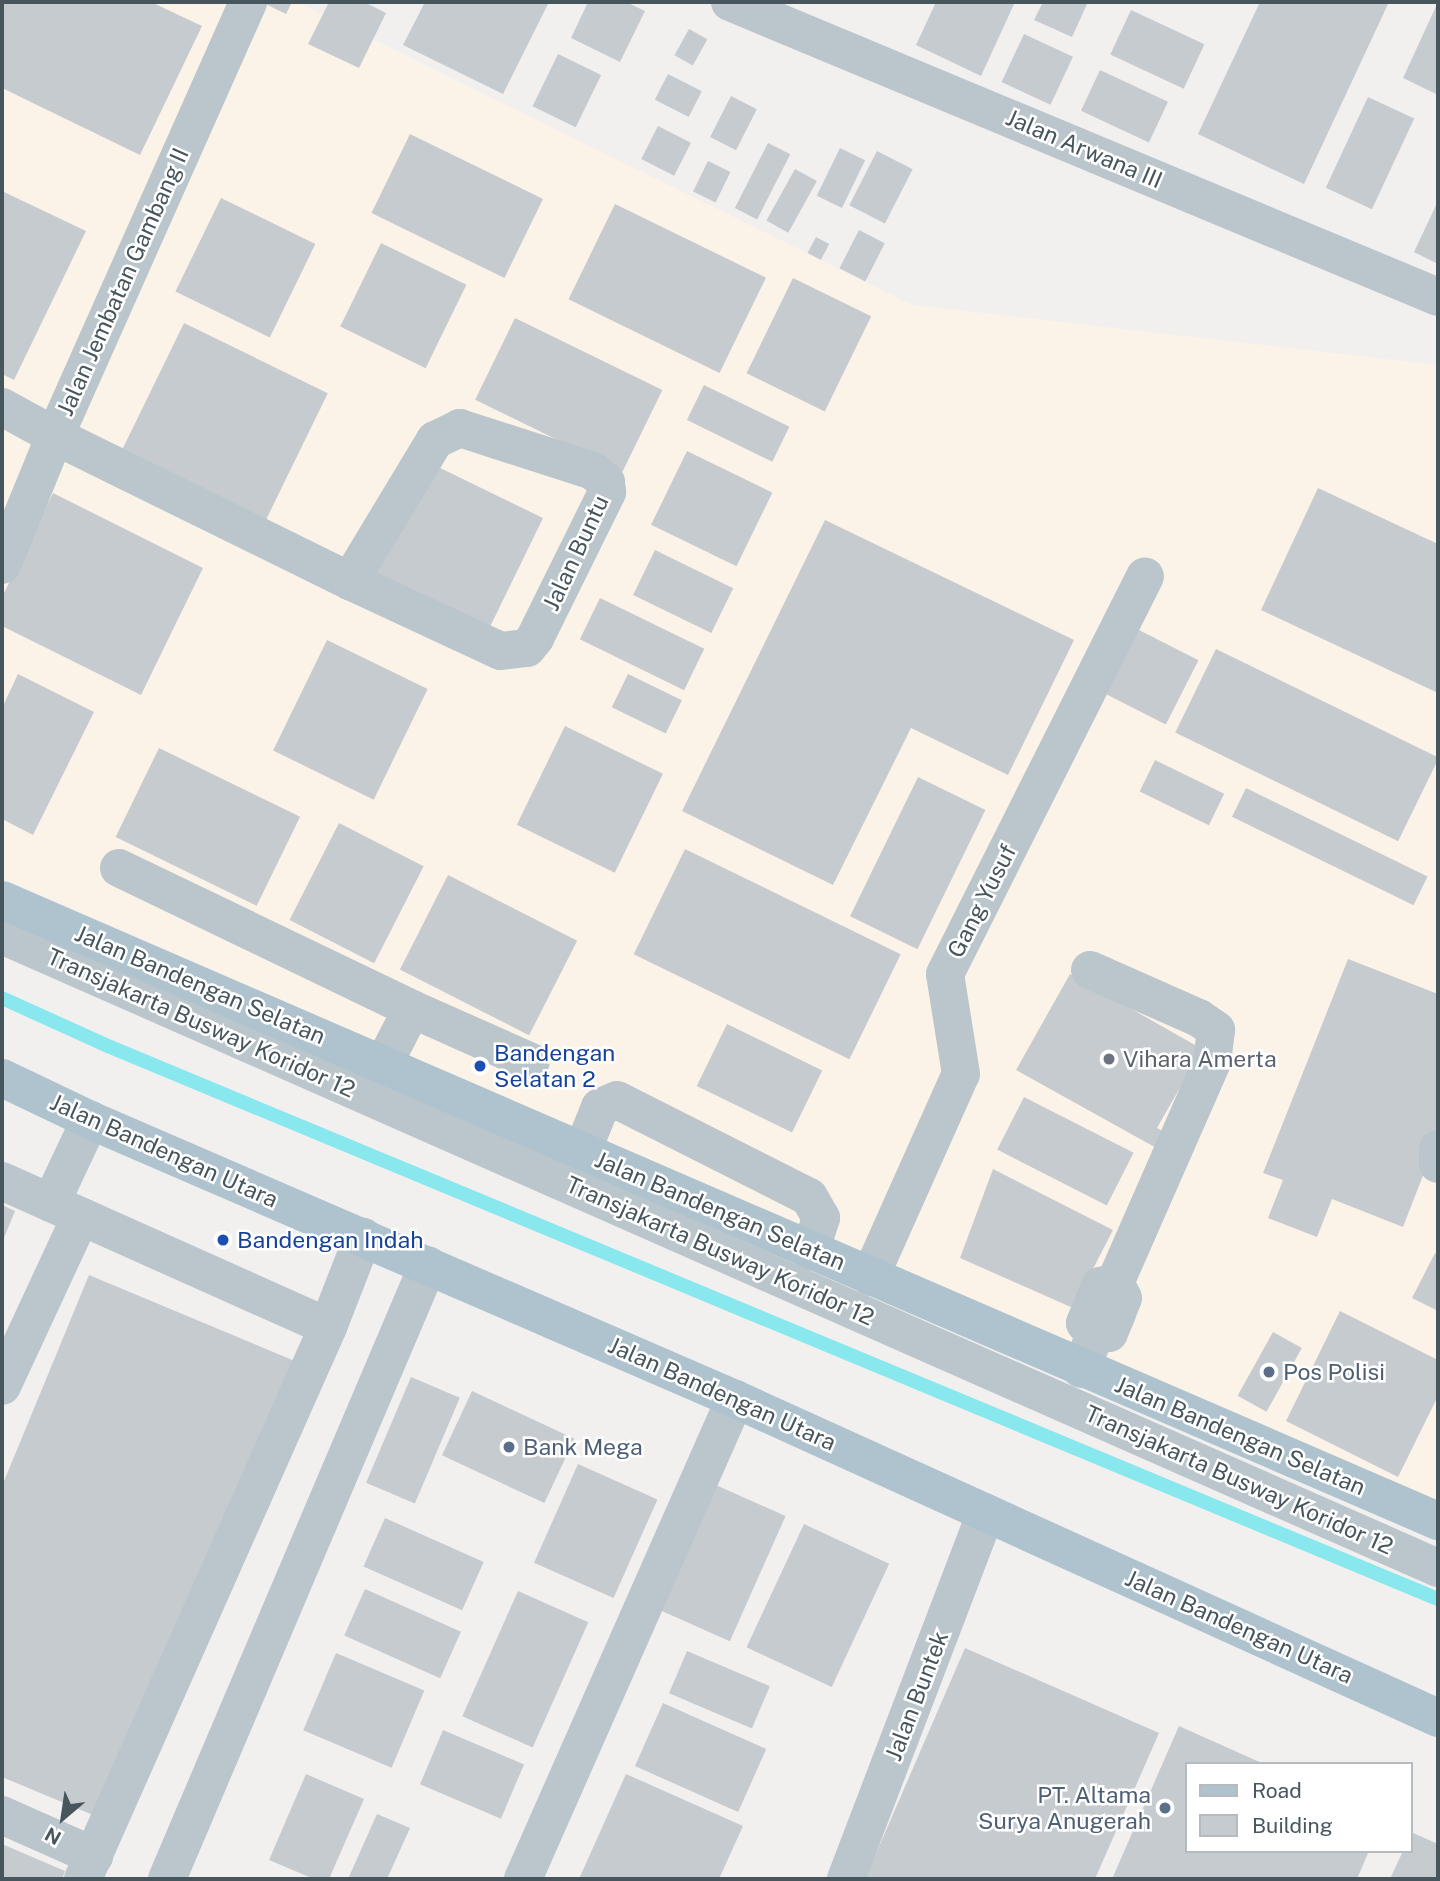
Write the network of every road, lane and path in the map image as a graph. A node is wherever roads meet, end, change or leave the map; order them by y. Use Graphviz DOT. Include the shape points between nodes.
graph roads {
  1 [pos="248,2"];
  2 [pos="730,2"];
  3 [pos="1438,297"];
  4 [pos="2,407"];
  5 [pos="55,436"];
  6 [pos="2,565"];
  7 [pos="1145,576"];
  8 [pos="350,580"];
  9 [pos="119,868"];
  10 [pos="2,901"];
  11 [pos="2,935"];
  12 [pos="1090,970"];
  13 [pos="412,1009"];
  14 [pos="531,1062"];
  15 [pos="383,1065"];
  16 [pos="2,1079"];
  17 [pos="90,1120"];
  18 [pos="1438,1149"];
  19 [pos="582,1152"];
  20 [pos="1438,1164"];
  21 [pos="2,1181"];
  22 [pos="66,1210"];
  23 [pos="363,1237"];
  24 [pos="810,1251"];
  25 [pos="428,1265"];
  26 [pos="870,1277"];
  27 [pos="328,1327"];
  28 [pos="1088,1352"];
  29 [pos="2,1385"];
  30 [pos="735,1399"];
  31 [pos="986,1513"];
  32 [pos="1438,1521"];
  33 [pos="1438,1568"];
  34 [pos="1438,1718"];
  35 [pos="2,1815"];
  36 [pos="88,1868"];
  37 [pos="167,1879"];
  38 [pos="523,1879"];
  39 [pos="846,1879"];
  1 -- 5 [label="street, Jalan Jembatan Gambang II"];
  2 -- 3 [label="street, Jalan Arwana III"];
  4 -- 5 [label="street, Jalan Buntu"];
  5 -- 6 [label="street, Jalan Jembatan Gambang II"];
  5 -- 8 [label="street, Jalan Buntu"];
  7 -- 26 [label="street, Gang Yusuf" via="945,974 961,1074"];
  8 -- 8 [label="street, Jalan Buntu" via="481,644 501,651 527,648 558,597 607,492 606,482 593,471 460,428 435,440"];
  9 -- 13 [label="street"];
  10 -- 15 [label="main road, Jalan Bandengan Selatan"];
  11 -- 33 [label="street, Transjakarta Busway Koridor 12"];
  12 -- 28 [label="street" via="1199,1018 1216,1030 1212,1062 1115,1283 1123,1298 1116,1316 1109,1333"];
  13 -- 14 [label="street"];
  13 -- 15 [label="street"];
  15 -- 19 [label="main road, Jalan Bandengan Selatan"];
  16 -- 17 [label="main road, Jalan Bandengan Utara"];
  17 -- 22 [label="street"];
  17 -- 23 [label="main road, Jalan Bandengan Utara"];
  18 -- 20 [label="street"];
  19 -- 24 [label="main road, Jalan Bandengan Selatan"];
  19 -- 24 [label="street" via="600,1107 617,1100 809,1197 821,1218"];
  21 -- 22 [label="street"];
  22 -- 27 [label="street"];
  22 -- 29 [label="street"];
  23 -- 25 [label="main road, Jalan Bandengan Utara"];
  23 -- 27 [label="street"];
  24 -- 26 [label="main road, Jalan Bandengan Selatan"];
  25 -- 30 [label="main road, Jalan Bandengan Utara"];
  25 -- 37 [label="street"];
  26 -- 28 [label="main road, Jalan Bandengan Selatan"];
  27 -- 36 [label="street"];
  28 -- 32 [label="main road, Jalan Bandengan Selatan"];
  30 -- 31 [label="main road, Jalan Bandengan Utara"];
  30 -- 38 [label="street"];
  31 -- 34 [label="main road, Jalan Bandengan Utara"];
  31 -- 39 [label="street, Jalan Buntek"];
  35 -- 36 [label="street"];
}
